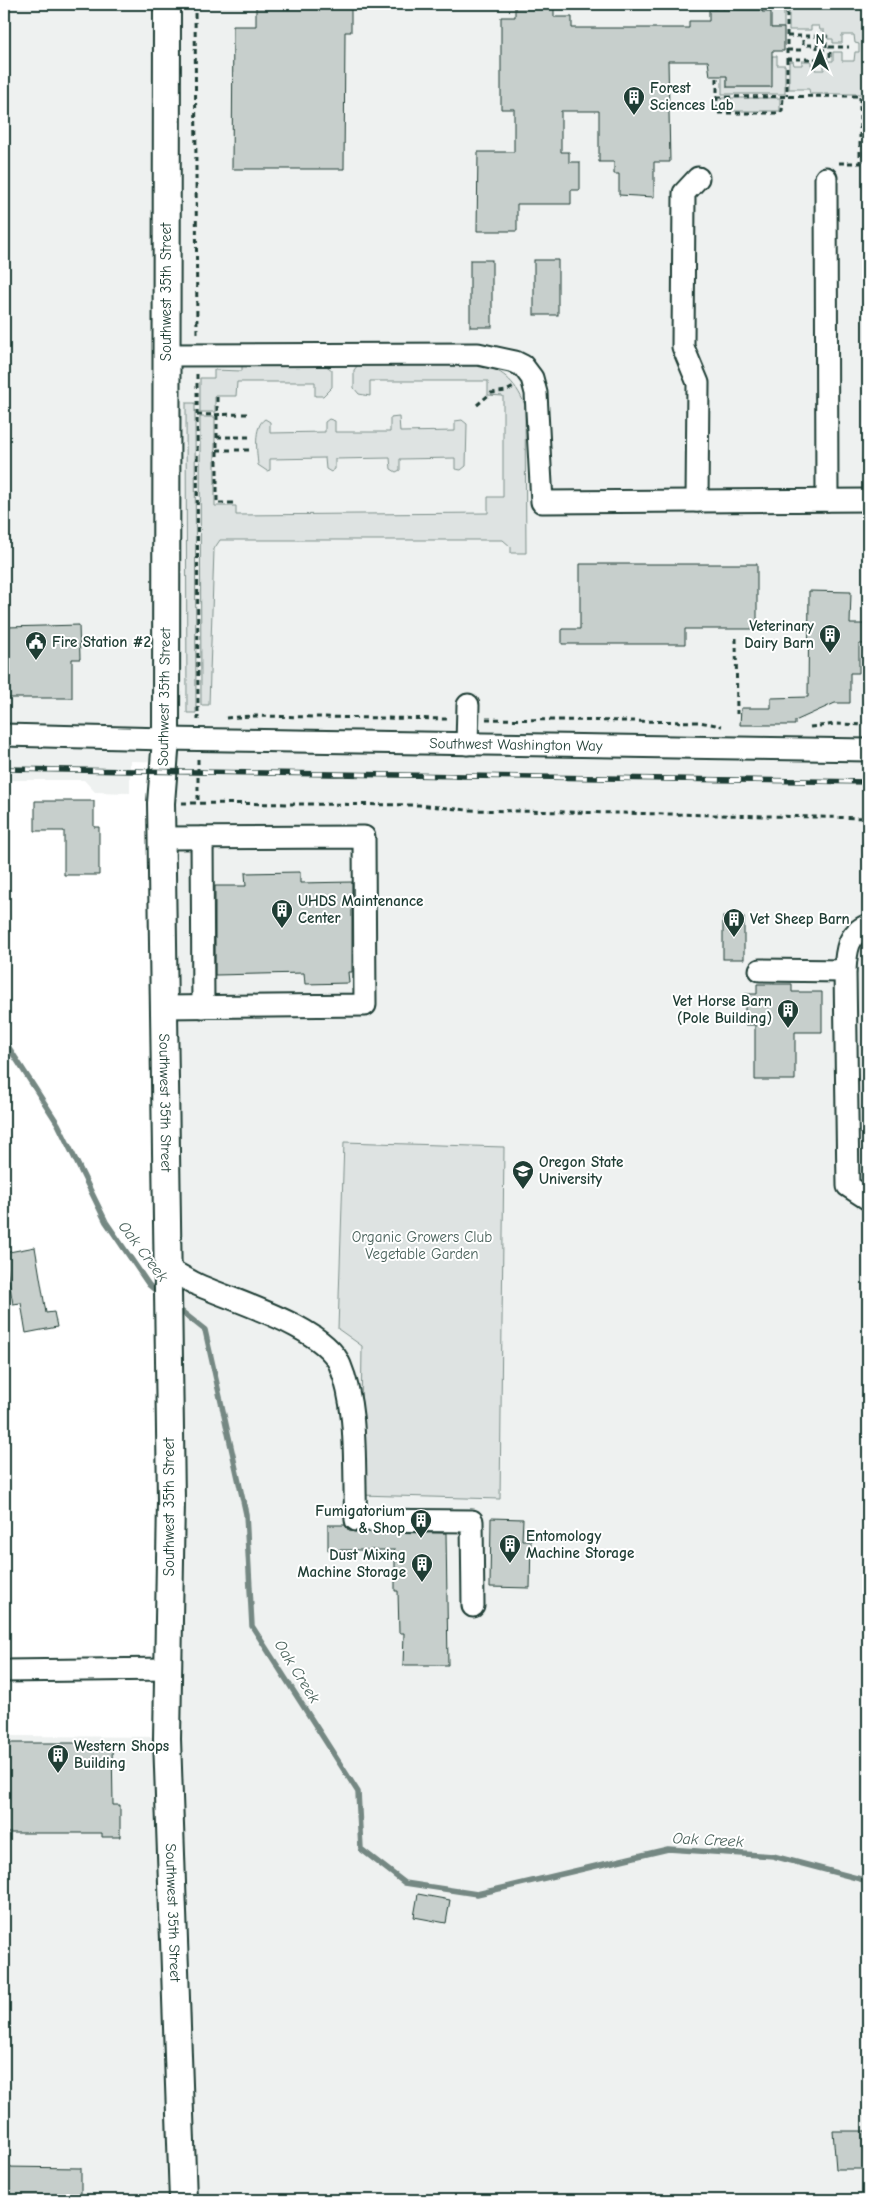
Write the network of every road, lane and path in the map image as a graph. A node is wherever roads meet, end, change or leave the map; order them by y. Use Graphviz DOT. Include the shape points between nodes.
graph roads {
  1 [pos="167,4"];
  2 [pos="194,4"];
  3 [pos="715,4"];
  4 [pos="787,4"];
  5 [pos="842,4"];
  6 [pos="868,4"];
  7 [pos="715,10"];
  8 [pos="787,36"];
  9 [pos="803,36"];
  10 [pos="817,36"];
  11 [pos="828,47"];
  12 [pos="849,47"];
  13 [pos="804,48"];
  14 [pos="817,48"];
  15 [pos="787,50"];
  16 [pos="787,59"];
  17 [pos="804,59"];
  18 [pos="817,59"];
  19 [pos="717,78"];
  20 [pos="717,97"];
  21 [pos="785,97"];
  22 [pos="860,103"];
  23 [pos="868,103"];
  24 [pos="860,163"];
  25 [pos="868,163"];
  26 [pos="831,171"];
  27 [pos="698,178"];
  28 [pos="166,355"];
  29 [pos="197,355"];
  30 [pos="532,378"];
  31 [pos="217,397"];
  32 [pos="477,405"];
  33 [pos="218,414"];
  34 [pos="248,414"];
  35 [pos="197,415"];
  36 [pos="218,437"];
  37 [pos="248,437"];
  38 [pos="218,450"];
  39 [pos="248,450"];
  40 [pos="827,500"];
  41 [pos="868,500"];
  42 [pos="697,501"];
  43 [pos="234,503"];
  44 [pos="736,638"];
  45 [pos="468,712"];
  46 [pos="737,714"];
  47 [pos="198,718"];
  48 [pos="204,718"];
  49 [pos="223,719"];
  50 [pos="868,725"];
  51 [pos="724,726"];
  52 [pos="803,728"];
  53 [pos="166,730"];
  54 [pos="4,735"];
  55 [pos="198,740"];
  56 [pos="467,744"];
  57 [pos="868,750"];
  58 [pos="161,803"];
  59 [pos="198,803"];
  60 [pos="868,818"];
  61 [pos="162,838"];
  62 [pos="202,838"];
  63 [pos="868,926"];
  64 [pos="760,970"];
  65 [pos="845,971"];
  66 [pos="163,1007"];
  67 [pos="203,1007"];
  68 [pos="868,1199"];
  69 [pos="166,1276"];
  70 [pos="472,1606"];
  71 [pos="168,1669"];
  72 [pos="4,1671"];
  73 [pos="183,2200"];
  1 -- 28 [label="main road, Southwest 35th Street"];
  2 -- 29 [label="path"];
  3 -- 7 [label="path"];
  4 -- 8 [label="path"];
  5 -- 6 [label="path"];
  8 -- 9 [label="path"];
  8 -- 15 [label="path"];
  9 -- 10 [label="path"];
  9 -- 13 [label="path"];
  10 -- 11 [label="path" via="826,36"];
  10 -- 14 [label="path"];
  11 -- 12 [label="path"];
  11 -- 14 [label="path" via="826,50"];
  11 -- 18 [label="path" via="830,59"];
  13 -- 14 [label="path"];
  13 -- 15 [label="path"];
  13 -- 17 [label="path"];
  14 -- 18 [label="path"];
  15 -- 16 [label="path"];
  16 -- 17 [label="path"];
  16 -- 21 [label="path"];
  17 -- 18 [label="path"];
  19 -- 20 [label="path"];
  20 -- 21 [label="path"];
  20 -- 21 [label="path" via="717,113 780,113"];
  21 -- 22 [label="path" via="860,96"];
  22 -- 23 [label="path"];
  22 -- 24 [label="path"];
  24 -- 25 [label="path"];
  24 -- 26 [label="path"];
  26 -- 40 [label="street"];
  27 -- 42 [label="street" via="684,193 683,347 698,383"];
  28 -- 29 [label="street"];
  28 -- 53 [label="main road, Southwest 35th Street"];
  29 -- 30 [label="street" via="478,354 515,362 523,366"];
  29 -- 35 [label="path"];
  30 -- 32 [label="path" via="506,391 491,393"];
  30 -- 42 [label="street" via="536,393 542,502"];
  31 -- 33 [label="path"];
  33 -- 34 [label="path"];
  33 -- 35 [label="path"];
  33 -- 36 [label="path"];
  35 -- 47 [label="path"];
  36 -- 37 [label="path"];
  36 -- 38 [label="path"];
  38 -- 39 [label="path"];
  38 -- 43 [label="path" via="218,503"];
  40 -- 41 [label="street"];
  40 -- 42 [label="street"];
  44 -- 46 [label="path"];
  45 -- 49 [label="path"];
  45 -- 51 [label="path" via="700,722"];
  45 -- 56 [label="street"];
  47 -- 48 [label="path"];
  47 -- 53 [label="path"];
  47 -- 55 [label="path"];
  50 -- 52 [label="path"];
  53 -- 54 [label="street, Southwest Washington Way"];
  53 -- 55 [label="street, Southwest Washington Way"];
  53 -- 58 [label="main road, Southwest 35th Street"];
  55 -- 56 [label="street, Southwest Washington Way"];
  55 -- 59 [label="path"];
  56 -- 57 [label="street, Southwest Washington Way"];
  58 -- 59 [label="path"];
  58 -- 61 [label="main road, Southwest 35th Street"];
  59 -- 60 [label="path"];
  61 -- 62 [label="street"];
  61 -- 66 [label="main road, Southwest 35th Street"];
  62 -- 67 [label="street"];
  62 -- 67 [label="street" via="364,837 366,1005"];
  63 -- 65 [label="street" via="856,933 845,950"];
  64 -- 65 [label="street"];
  65 -- 68 [label="street" via="848,1186"];
  66 -- 67 [label="street"];
  66 -- 69 [label="main road, Southwest 35th Street"];
  69 -- 70 [label="street" via="196,1284 286,1321 334,1353 348,1393 356,1520 472,1521"];
  69 -- 71 [label="main road, Southwest 35th Street" via="171,1500"];
  71 -- 72 [label="street"];
  71 -- 73 [label="main road, Southwest 35th Street" via="172,1910"];
}
